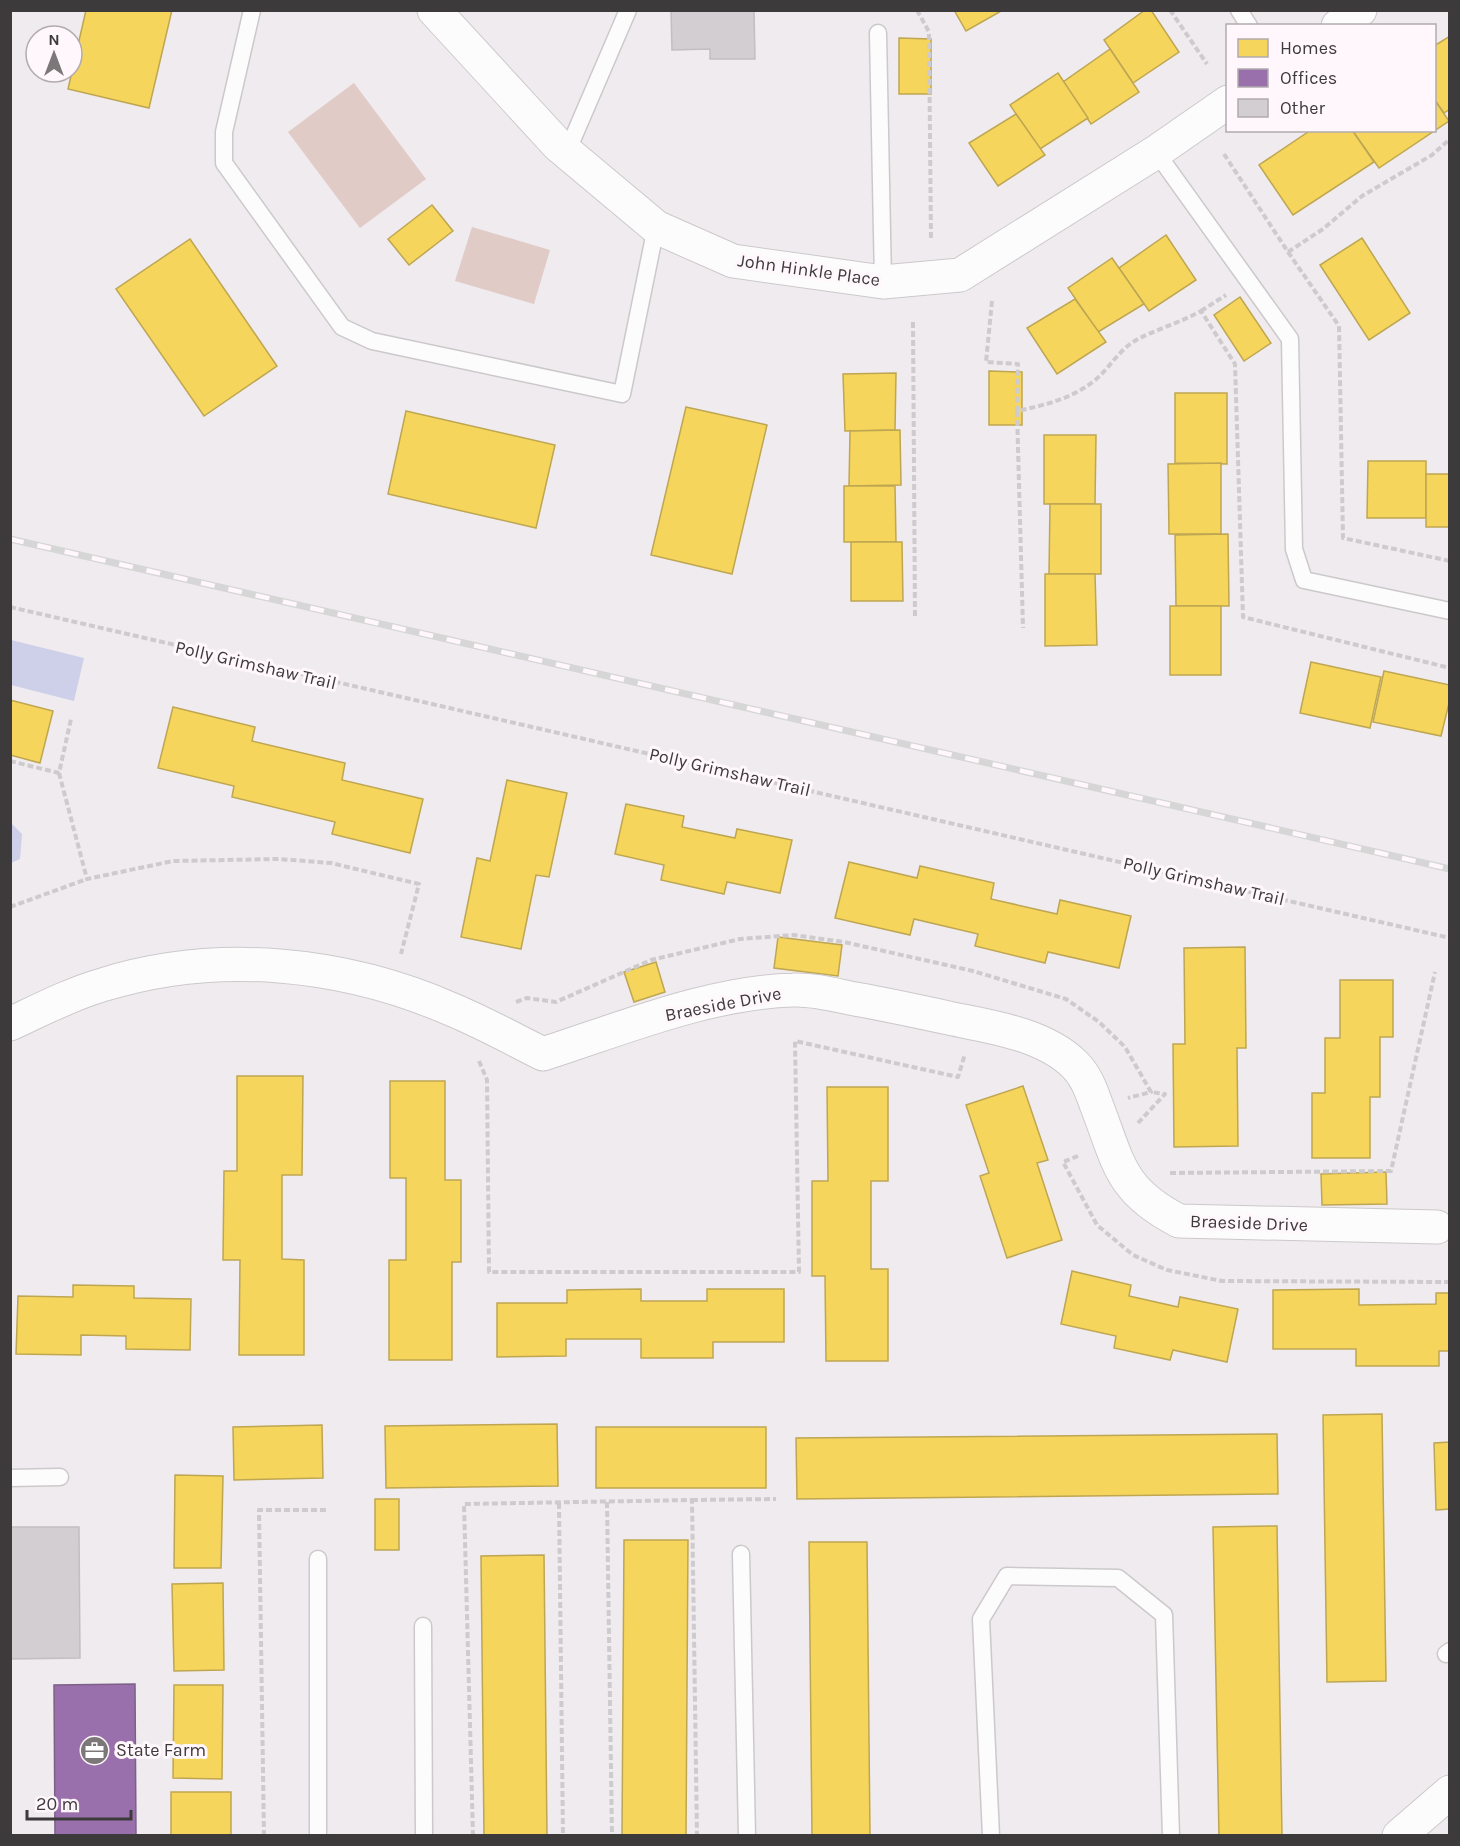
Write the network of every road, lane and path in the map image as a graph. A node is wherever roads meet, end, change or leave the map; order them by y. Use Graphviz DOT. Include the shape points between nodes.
graph roads {
  1 [pos="252,10"];
  2 [pos="434,10"];
  3 [pos="628,10"];
  4 [pos="917,10"];
  5 [pos="1170,10"];
  6 [pos="1239,10"];
  7 [pos="1360,10"];
  8 [pos="1248,24"];
  9 [pos="1341,24"];
  10 [pos="878,33"];
  11 [pos="1207,64"];
  12 [pos="1226,103"];
  13 [pos="1449,140"];
  14 [pos="567,152"];
  15 [pos="1156,152"];
  16 [pos="1224,154"];
  17 [pos="656,227"];
  18 [pos="931,240"];
  19 [pos="1288,252"];
  20 [pos="883,282"];
  21 [pos="992,301"];
  22 [pos="913,322"];
  23 [pos="1017,411"];
  24 [pos="1449,561"];
  25 [pos="10,607"];
  26 [pos="1449,611"];
  27 [pos="915,618"];
  28 [pos="1023,628"];
  29 [pos="1449,668"];
  30 [pos="71,718"];
  31 [pos="10,761"];
  32 [pos="87,879"];
  33 [pos="10,908"];
  34 [pos="1449,938"];
  35 [pos="10,1024"];
  36 [pos="967,1047"];
  37 [pos="477,1058"];
  38 [pos="1151,1092"];
  39 [pos="1136,1125"];
  40 [pos="1075,1147"];
  41 [pos="1437,1227"];
  42 [pos="1449,1282"];
  43 [pos="60,1477"];
  44 [pos="10,1478"];
  45 [pos="776,1499"];
  46 [pos="692,1500"];
  47 [pos="607,1502"];
  48 [pos="559,1503"];
  49 [pos="326,1510"];
  50 [pos="741,1554"];
  51 [pos="318,1558"];
  52 [pos="423,1626"];
  53 [pos="1449,1792"];
  54 [pos="264,1836"];
  55 [pos="318,1836"];
  56 [pos="424,1836"];
  57 [pos="473,1836"];
  58 [pos="563,1836"];
  59 [pos="612,1836"];
  60 [pos="697,1836"];
  61 [pos="747,1836"];
  62 [pos="991,1836"];
  63 [pos="1172,1836"];
  64 [pos="1400,1836"];
  1 -- 17 [label="lane" via="225,132 224,163 342,327 372,341 622,394"];
  2 -- 14 [label="street, John Hinkle Place"];
  3 -- 14 [label="lane"];
  4 -- 18 [label="path" via="928,32"];
  5 -- 11 [label="path"];
  6 -- 8 [label="lane"];
  7 -- 9 [label="street"];
  10 -- 20 [label="lane"];
  12 -- 15 [label="street, John Hinkle Place"];
  13 -- 19 [label="path" via="1432,155 1362,195 1323,229"];
  14 -- 17 [label="street, John Hinkle Place"];
  15 -- 20 [label="street, John Hinkle Place" via="960,276"];
  15 -- 26 [label="lane" via="1290,339 1294,549 1304,580"];
  16 -- 19 [label="path"];
  17 -- 20 [label="street, John Hinkle Place" via="733,261"];
  19 -- 24 [label="path" via="1339,326 1343,538"];
  21 -- 23 [label="path" via="986,362 1018,364"];
  22 -- 27 [label="path"];
  23 -- 28 [label="path"];
  23 -- 29 [label="path" via="1063,400 1095,380 1121,351 1138,339 1201,311 1235,364 1243,617"];
  25 -- 34 [label="path, Polly Grimshaw Trail"];
  30 -- 31 [label="path" via="59,773"];
  32 -- 33 [label="path"];
  35 -- 41 [label="street, Braeside Drive" via="101,985 160,970 222,964 284,966 366,981 452,1010 543,1054 690,1006 793,990 834,995 986,1025 1058,1052 1076,1065 1087,1082 1121,1169 1136,1193 1179,1221"];
  36 -- 37 [label="path" via="958,1077 795,1041 799,1272 489,1272 487,1080"];
  38 -- 39 [label="path" via="1165,1094"];
  40 -- 42 [label="path" via="1078,1157 1063,1162 1097,1225 1133,1255 1167,1270 1222,1281"];
  43 -- 44 [label="lane"];
  45 -- 46 [label="path"];
  46 -- 47 [label="path"];
  46 -- 60 [label="path"];
  47 -- 48 [label="path"];
  47 -- 59 [label="path"];
  48 -- 57 [label="path" via="464,1504"];
  48 -- 58 [label="path"];
  49 -- 54 [label="path" via="259,1510"];
  50 -- 61 [label="lane"];
  51 -- 55 [label="lane"];
  52 -- 56 [label="lane"];
  53 -- 64 [label="street"];
  62 -- 63 [label="lane" via="981,1619 1007,1576 1118,1578 1164,1616"];
}
